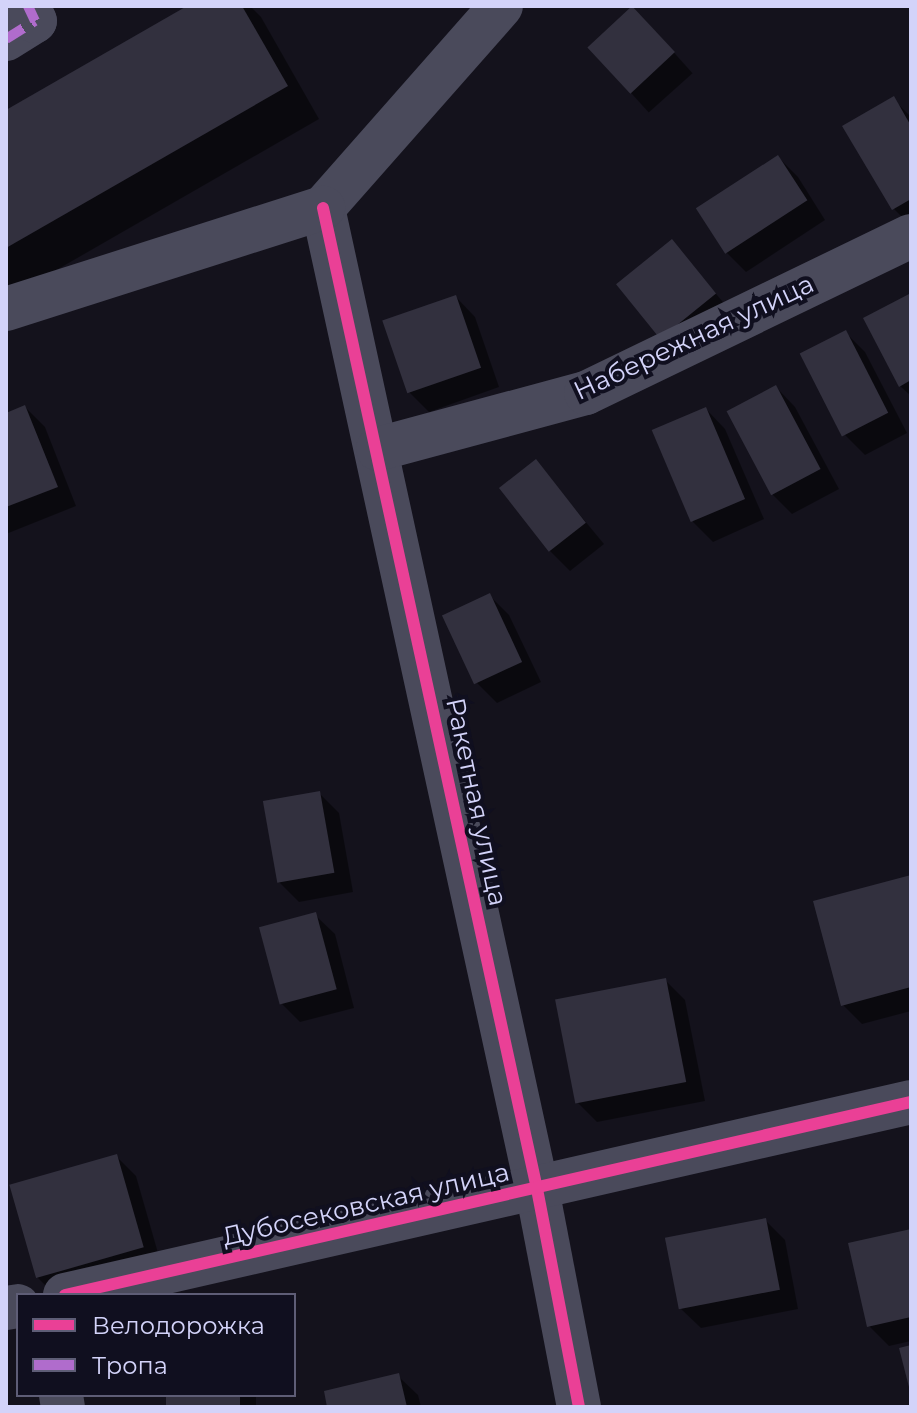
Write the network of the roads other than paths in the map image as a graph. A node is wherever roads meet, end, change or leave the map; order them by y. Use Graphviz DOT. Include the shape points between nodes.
graph roads {
  1 [pos="28,6"];
  2 [pos="501,6"];
  3 [pos="6,39"];
  4 [pos="323,208"];
  5 [pos="911,236"];
  6 [pos="6,309"];
  7 [pos="378,449"];
  8 [pos="911,1102"];
  9 [pos="537,1189"];
  10 [pos="74,1293"];
  11 [pos="579,1407"];
  1 -- 3 [label="street" via="35,21"];
  2 -- 4 [label="street"];
  4 -- 6 [label="street"];
  4 -- 7 [label="street, Ракетная улица"];
  5 -- 7 [label="street, Набережная улица" via="586,393"];
  7 -- 9 [label="street, Ракетная улица"];
  8 -- 9 [label="street, Дубосековская улица"];
  9 -- 10 [label="street, Дубосековская улица"];
  9 -- 11 [label="street, Ракетная улица"];
}
